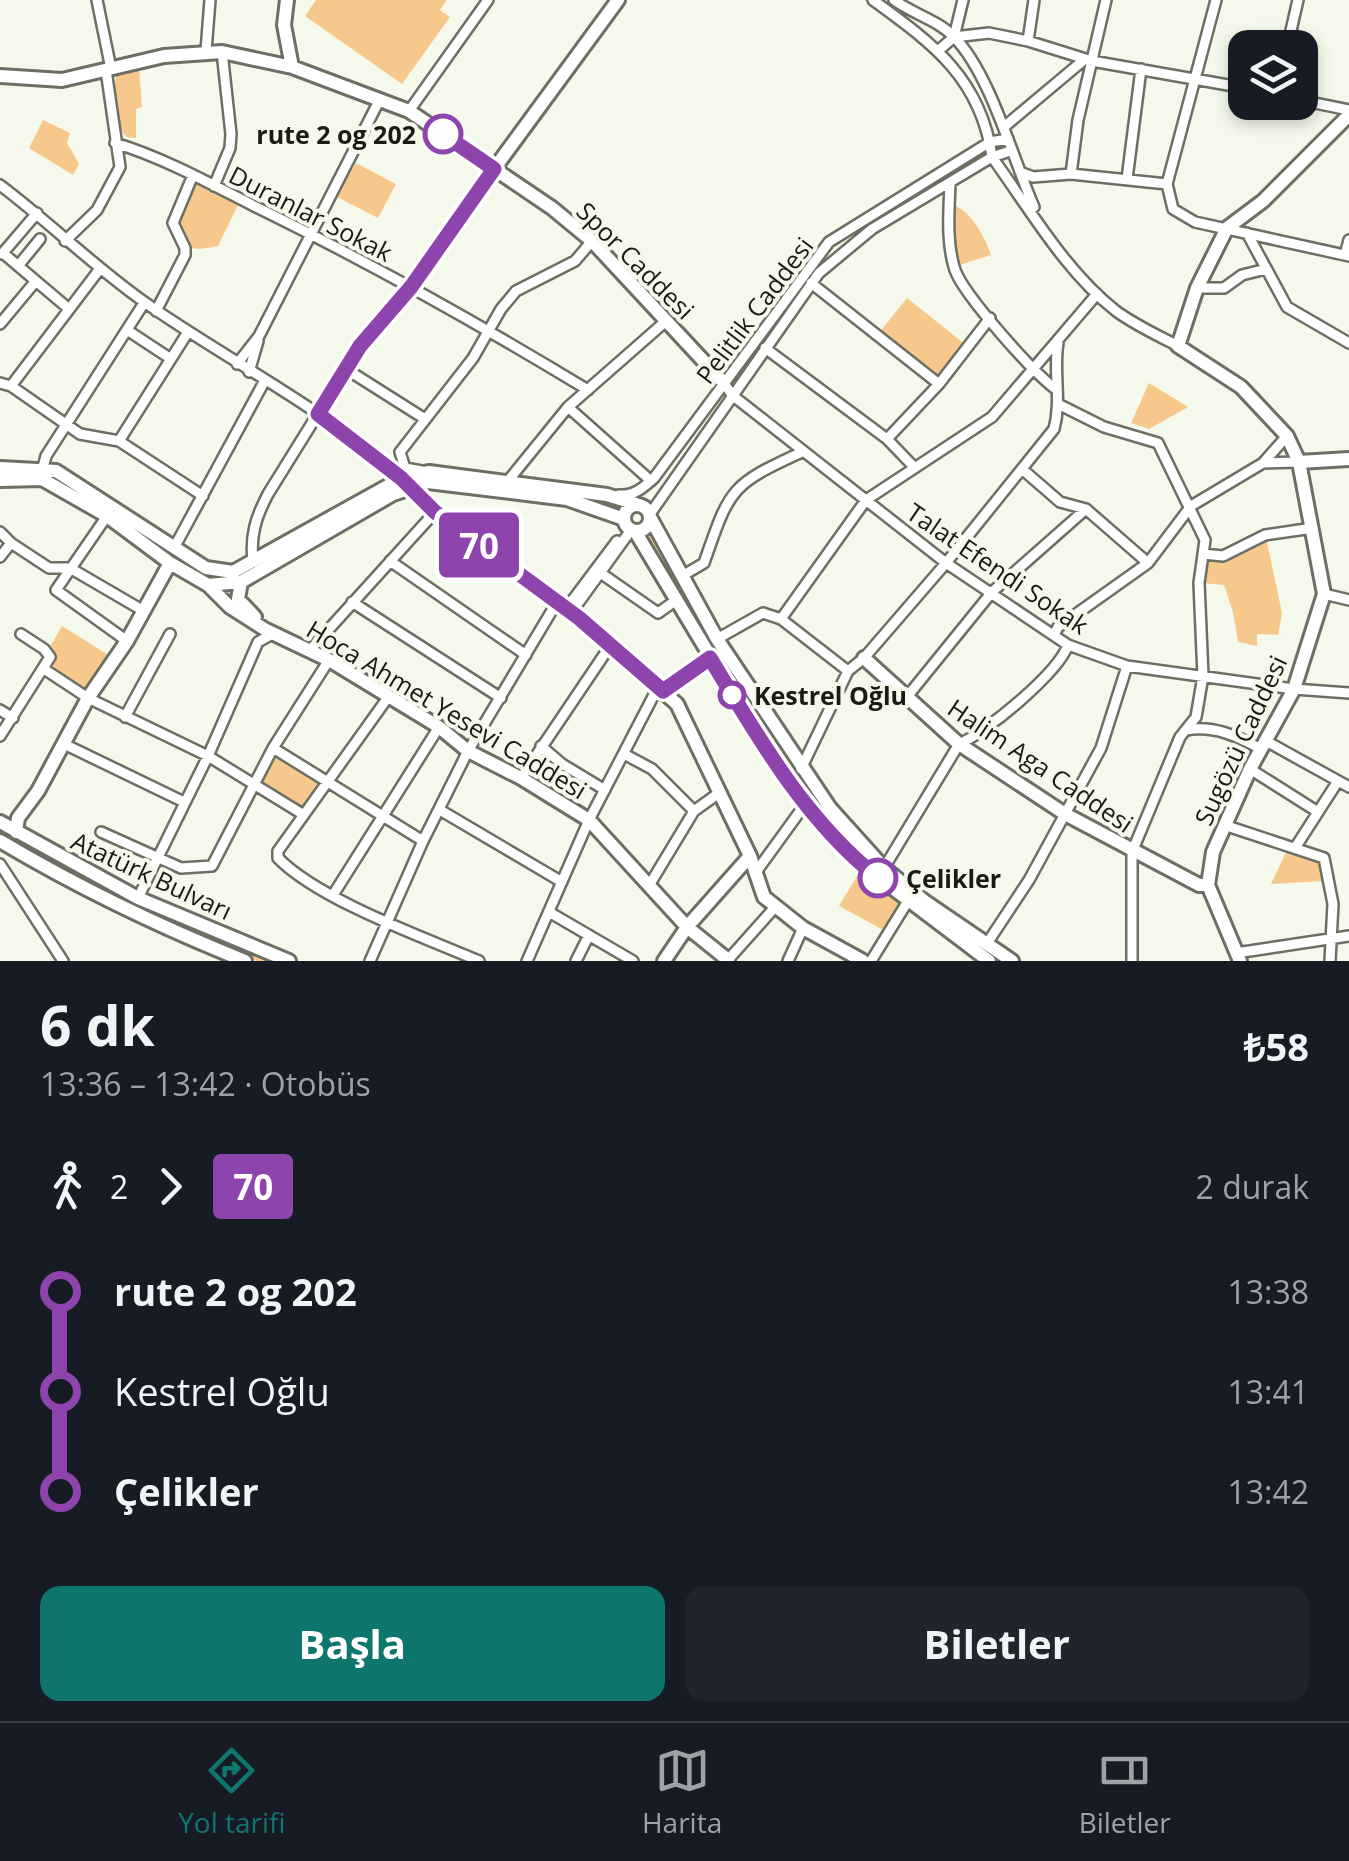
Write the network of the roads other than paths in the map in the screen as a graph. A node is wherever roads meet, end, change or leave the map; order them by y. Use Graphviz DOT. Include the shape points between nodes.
graph roads {
  1 [pos="97,0"];
  2 [pos="210,0"];
  3 [pos="287,0"];
  4 [pos="488,0"];
  5 [pos="618,0"];
  6 [pos="873,0"];
  7 [pos="894,0"];
  8 [pos="964,0"];
  9 [pos="1034,0"];
  10 [pos="1106,0"];
  11 [pos="1216,0"];
  12 [pos="1298,0"];
  13 [pos="1291,30"];
  14 [pos="989,33"];
  15 [pos="954,37"];
  16 [pos="1028,41"];
  17 [pos="964,48"];
  18 [pos="939,50"];
  19 [pos="206,51"];
  20 [pos="222,52"];
  21 [pos="1088,60"];
  22 [pos="954,65"];
  23 [pos="292,66"];
  24 [pos="1141,69"];
  25 [pos="108,70"];
  26 [pos="0,76"];
  27 [pos="1197,79"];
  28 [pos="1228,85"];
  29 [pos="380,100"];
  30 [pos="1318,104"];
  31 [pos="409,112"];
  32 [pos="1349,112"];
  33 [pos="1004,127"];
  34 [pos="1008,139"];
  35 [pos="990,142"];
  36 [pos="115,143"];
  37 [pos="1010,150"];
  38 [pos="992,157"];
  39 [pos="494,169"];
  40 [pos="1020,172"];
  41 [pos="1071,174"];
  42 [pos="193,175"];
  43 [pos="1127,179"];
  44 [pos="950,183"];
  45 [pos="1167,184"];
  46 [pos="0,185"];
  47 [pos="214,186"];
  48 [pos="37,213"];
  49 [pos="1041,223"];
  50 [pos="1227,228"];
  51 [pos="1247,233"];
  52 [pos="311,234"];
  53 [pos="40,239"];
  54 [pos="1349,240"];
  55 [pos="66,241"];
  56 [pos="592,241"];
  57 [pos="2,254"];
  58 [pos="1347,256"];
  59 [pos="18,266"];
  60 [pos="1266,269"];
  61 [pos="99,270"];
  62 [pos="36,282"];
  63 [pos="812,283"];
  64 [pos="411,287"];
  65 [pos="1196,288"];
  66 [pos="1097,294"];
  67 [pos="144,302"];
  68 [pos="69,309"];
  69 [pos="156,311"];
  70 [pos="990,318"];
  71 [pos="666,321"];
  72 [pos="0,324"];
  73 [pos="127,330"];
  74 [pos="490,331"];
  75 [pos="188,332"];
  76 [pos="259,336"];
  77 [pos="1058,343"];
  78 [pos="1349,343"];
  79 [pos="1178,346"];
  80 [pos="765,348"];
  81 [pos="171,359"];
  82 [pos="237,364"];
  83 [pos="346,369"];
  84 [pos="1034,371"];
  85 [pos="249,372"];
  86 [pos="264,382"];
  87 [pos="939,384"];
  88 [pos="5,385"];
  89 [pos="728,389"];
  90 [pos="588,390"];
  91 [pos="1057,390"];
  92 [pos="1060,405"];
  93 [pos="568,407"];
  94 [pos="318,414"];
  95 [pos="426,419"];
  96 [pos="66,426"];
  97 [pos="1287,436"];
  98 [pos="887,439"];
  99 [pos="119,441"];
  100 [pos="802,452"];
  101 [pos="1349,459"];
  102 [pos="1300,462"];
  103 [pos="1263,463"];
  104 [pos="913,466"];
  105 [pos="0,468"];
  106 [pos="1022,469"];
  107 [pos="429,472"];
  108 [pos="42,474"];
  109 [pos="0,480"];
  110 [pos="651,481"];
  111 [pos="405,482"];
  112 [pos="507,482"];
  113 [pos="607,494"];
  114 [pos="202,496"];
  115 [pos="866,500"];
  116 [pos="636,504"];
  117 [pos="1190,506"];
  118 [pos="1086,509"];
  119 [pos="435,512"];
  120 [pos="107,516"];
  121 [pos="651,517"];
  122 [pos="629,527"];
  123 [pos="1313,528"];
  124 [pos="0,532"];
  125 [pos="11,544"];
  126 [pos="174,548"];
  127 [pos="1203,554"];
  128 [pos="0,558"];
  129 [pos="253,561"];
  130 [pos="390,561"];
  131 [pos="1148,562"];
  132 [pos="170,563"];
  133 [pos="946,564"];
  134 [pos="70,568"];
  135 [pos="602,574"];
  136 [pos="682,576"];
  137 [pos="241,582"];
  138 [pos="208,585"];
  139 [pos="992,592"];
  140 [pos="1324,594"];
  141 [pos="1349,600"];
  142 [pos="675,601"];
  143 [pos="352,602"];
  144 [pos="565,608"];
  145 [pos="142,610"];
  146 [pos="780,619"];
  147 [pos="266,628"];
  148 [pos="21,634"];
  149 [pos="170,634"];
  150 [pos="1054,635"];
  151 [pos="717,638"];
  152 [pos="127,641"];
  153 [pos="258,642"];
  154 [pos="1068,644"];
  155 [pos="610,646"];
  156 [pos="310,650"];
  157 [pos="526,654"];
  158 [pos="710,658"];
  159 [pos="864,658"];
  160 [pos="328,660"];
  161 [pos="1127,666"];
  162 [pos="44,669"];
  163 [pos="848,671"];
  164 [pos="1203,676"];
  165 [pos="660,689"];
  166 [pos="1294,689"];
  167 [pos="1349,693"];
  168 [pos="389,696"];
  169 [pos="88,698"];
  170 [pos="501,698"];
  171 [pos="906,698"];
  172 [pos="0,710"];
  173 [pos="125,717"];
  174 [pos="13,718"];
  175 [pos="439,727"];
  176 [pos="1186,730"];
  177 [pos="0,736"];
  178 [pos="64,744"];
  179 [pos="959,744"];
  180 [pos="1263,745"];
  181 [pos="541,746"];
  182 [pos="272,748"];
  183 [pos="468,750"];
  184 [pos="624,754"];
  185 [pos="208,756"];
  186 [pos="801,769"];
  187 [pos="1250,769"];
  188 [pos="522,778"];
  189 [pos="254,782"];
  190 [pos="1338,782"];
  191 [pos="327,784"];
  192 [pos="1349,786"];
  193 [pos="605,790"];
  194 [pos="719,793"];
  195 [pos="184,802"];
  196 [pos="806,803"];
  197 [pos="440,810"];
  198 [pos="694,810"];
  199 [pos="1318,812"];
  200 [pos="1065,814"];
  201 [pos="304,815"];
  202 [pos="382,816"];
  203 [pos="589,820"];
  204 [pos="1224,824"];
  205 [pos="17,825"];
  206 [pos="1,826"];
  207 [pos="101,832"];
  208 [pos="0,841"];
  209 [pos="423,841"];
  210 [pos="1295,848"];
  211 [pos="1132,852"];
  212 [pos="750,856"];
  213 [pos="157,859"];
  214 [pos="0,864"];
  215 [pos="884,868"];
  216 [pos="756,872"];
  217 [pos="562,882"];
  218 [pos="650,884"];
  219 [pos="1208,885"];
  220 [pos="333,895"];
  221 [pos="138,898"];
  222 [pos="908,901"];
  223 [pos="776,906"];
  224 [pos="549,912"];
  225 [pos="386,922"];
  226 [pos="687,927"];
  227 [pos="803,928"];
  228 [pos="589,935"];
  229 [pos="1332,936"];
  230 [pos="1349,936"];
  231 [pos="986,944"];
  232 [pos="1238,957"];
  233 [pos="237,960"];
  234 [pos="727,960"];
  235 [pos="64,961"];
  236 [pos="288,961"];
  237 [pos="370,961"];
  238 [pos="479,961"];
  239 [pos="527,961"];
  240 [pos="576,961"];
  241 [pos="633,961"];
  242 [pos="664,961"];
  243 [pos="788,961"];
  244 [pos="862,961"];
  245 [pos="872,961"];
  246 [pos="990,961"];
  247 [pos="1012,961"];
  248 [pos="1132,961"];
  249 [pos="1330,961"];
  1 -- 25 [label="street"];
  2 -- 19 [label="street"];
  3 -- 23 [label="street"];
  4 -- 31 [label="street"];
  5 -- 39 [label="street"];
  6 -- 18 [label="street"];
  7 -- 15 [label="street"];
  8 -- 15 [label="street"];
  9 -- 16 [label="street"];
  10 -- 21 [label="street"];
  11 -- 27 [label="street"];
  12 -- 13 [label="street"];
  14 -- 15 [label="street"];
  14 -- 16 [label="street"];
  14 -- 17 [label="street"];
  15 -- 17 [label="street"];
  15 -- 18 [label="street"];
  16 -- 21 [label="street"];
  17 -- 22 [label="street"];
  17 -- 33 [label="street"];
  18 -- 22 [label="street"];
  19 -- 20 [label="street, Spor Caddesi"];
  19 -- 25 [label="street, Spor Caddesi"];
  20 -- 23 [label="street, Spor Caddesi"];
  20 -- 47 [label="street" via="231,134"];
  21 -- 24 [label="street"];
  21 -- 33 [label="street"];
  21 -- 41 [label="street"];
  22 -- 35 [label="street"];
  23 -- 29 [label="street, Spor Caddesi"];
  24 -- 27 [label="street"];
  24 -- 43 [label="street"];
  25 -- 26 [label="street, Spor Caddesi" via="62,80"];
  25 -- 36 [label="street"];
  27 -- 28 [label="street"];
  27 -- 45 [label="street"];
  29 -- 31 [label="street, Spor Caddesi"];
  29 -- 52 [label="street"];
  30 -- 32 [label="street"];
  31 -- 39 [label="street, Spor Caddesi"];
  32 -- 50 [label="street"];
  33 -- 34 [label="street"];
  34 -- 35 [label="street, Pelitlik Caddesi"];
  34 -- 37 [label="street"];
  35 -- 38 [label="street"];
  35 -- 89 [label="street, Pelitlik Caddesi" via="828,242"];
  36 -- 42 [label="street, Duranlar Sokak"];
  36 -- 55 [label="street" via="120,168 97,210"];
  37 -- 38 [label="street, Pelitlik Caddesi"];
  37 -- 40 [label="street"];
  38 -- 44 [label="street, Pelitlik Caddesi"];
  38 -- 49 [label="street"];
  39 -- 56 [label="street, Spor Caddesi"];
  39 -- 64 [label="street"];
  40 -- 41 [label="street"];
  40 -- 49 [label="street"];
  41 -- 43 [label="street"];
  42 -- 47 [label="street, Duranlar Sokak"];
  42 -- 69 [label="street" via="173,222 185,254"];
  43 -- 45 [label="street"];
  44 -- 63 [label="street, Pelitlik Caddesi" via="872,229"];
  44 -- 70 [label="street" via="956,272"];
  45 -- 50 [label="street" via="1173,208 1195,222"];
  46 -- 48 [label="street"];
  47 -- 52 [label="street, Duranlar Sokak"];
  48 -- 55 [label="street"];
  48 -- 57 [label="street"];
  49 -- 66 [label="street"];
  50 -- 51 [label="street"];
  50 -- 65 [label="street"];
  51 -- 58 [label="street"];
  51 -- 60 [label="street"];
  52 -- 64 [label="street, Duranlar Sokak"];
  52 -- 76 [label="street"];
  53 -- 59 [label="street"];
  54 -- 58 [label="street"];
  55 -- 61 [label="street"];
  56 -- 71 [label="street, Spor Caddesi"];
  56 -- 74 [label="street" via="576,261 516,292"];
  57 -- 59 [label="street"];
  59 -- 62 [label="street"];
  60 -- 65 [label="street" via="1224,288"];
  60 -- 78 [label="street" via="1288,307"];
  61 -- 67 [label="street"];
  61 -- 68 [label="street"];
  62 -- 68 [label="street"];
  62 -- 72 [label="street"];
  63 -- 80 [label="street, Pelitlik Caddesi"];
  63 -- 87 [label="street"];
  64 -- 74 [label="street, Duranlar Sokak"];
  64 -- 83 [label="street"];
  65 -- 79 [label="street"];
  66 -- 77 [label="street"];
  66 -- 79 [label="street"];
  67 -- 69 [label="street"];
  67 -- 73 [label="street"];
  68 -- 88 [label="street"];
  69 -- 75 [label="street"];
  70 -- 84 [label="street"];
  70 -- 87 [label="street"];
  71 -- 89 [label="street, Spor Caddesi"];
  71 -- 90 [label="street"];
  73 -- 81 [label="street"];
  73 -- 96 [label="street"];
  74 -- 90 [label="street, Duranlar Sokak"];
  74 -- 95 [label="street"];
  75 -- 81 [label="street"];
  75 -- 82 [label="street"];
  76 -- 82 [label="street"];
  76 -- 85 [label="street"];
  77 -- 84 [label="street"];
  77 -- 91 [label="street"];
  79 -- 97 [label="street, Sugözü Caddesi" via="1241,388"];
  80 -- 89 [label="street, Pelitlik Caddesi"];
  80 -- 98 [label="street"];
  81 -- 99 [label="street"];
  82 -- 85 [label="street"];
  83 -- 94 [label="street"];
  83 -- 95 [label="street"];
  84 -- 91 [label="street"];
  84 -- 104 [label="street" via="992,416"];
  85 -- 86 [label="street"];
  86 -- 94 [label="street"];
  86 -- 114 [label="street"];
  87 -- 98 [label="street"];
  88 -- 96 [label="street"];
  89 -- 100 [label="street, Talat Efendi Sokak"];
  89 -- 110 [label="street, Pelitlik Caddesi"];
  89 -- 121 [label="street, Pelitlik Caddesi"];
  90 -- 93 [label="street"];
  91 -- 92 [label="street"];
  92 -- 106 [label="street" via="1054,428"];
  92 -- 117 [label="street" via="1104,427 1158,442"];
  93 -- 110 [label="street"];
  93 -- 112 [label="street"];
  94 -- 111 [label="street"];
  94 -- 129 [label="street" via="256,519"];
  95 -- 107 [label="street" via="400,452 406,468"];
  96 -- 99 [label="street"];
  96 -- 108 [label="street"];
  97 -- 102 [label="street, Sugözü Caddesi"];
  97 -- 103 [label="street"];
  98 -- 104 [label="street"];
  99 -- 114 [label="street"];
  100 -- 115 [label="street, Talat Efendi Sokak"];
  100 -- 136 [label="street" via="735,488 704,563"];
  101 -- 102 [label="street"];
  102 -- 103 [label="street"];
  102 -- 123 [label="street, Sugözü Caddesi"];
  103 -- 117 [label="street"];
  104 -- 115 [label="street"];
  105 -- 108 [label="street"];
  106 -- 118 [label="street" via="1060,502"];
  106 -- 133 [label="street"];
  107 -- 111 [label="street"];
  107 -- 112 [label="street"];
  108 -- 109 [label="street"];
  108 -- 120 [label="street, Hoca Ahmet Yesevi Caddesi"];
  108 -- 126 [label="street" via="56,471"];
  110 -- 113 [label="street" via="628,496"];
  111 -- 119 [label="street"];
  111 -- 122 [label="street" via="567,499"];
  111 -- 129 [label="street"];
  111 -- 137 [label="street"];
  112 -- 113 [label="street"];
  113 -- 116 [label="street"];
  114 -- 126 [label="street"];
  115 -- 133 [label="street, Talat Efendi Sokak"];
  115 -- 146 [label="street"];
  116 -- 121 [label="street"];
  116 -- 122 [label="street" via="628,508"];
  117 -- 127 [label="street" via="1205,540"];
  117 -- 131 [label="street"];
  118 -- 131 [label="street"];
  118 -- 139 [label="street"];
  119 -- 130 [label="street"];
  119 -- 144 [label="street"];
  120 -- 132 [label="street, Hoca Ahmet Yesevi Caddesi"];
  120 -- 134 [label="street"];
  121 -- 122 [label="street" via="647,527"];
  121 -- 136 [label="street"];
  122 -- 135 [label="street"];
  122 -- 142 [label="street"];
  122 -- 144 [label="street"];
  123 -- 127 [label="street" via="1265,535 1223,556"];
  123 -- 140 [label="street, Sugözü Caddesi"];
  124 -- 125 [label="street"];
  125 -- 128 [label="street"];
  125 -- 134 [label="street" via="49,568"];
  126 -- 129 [label="street" via="206,568 234,572"];
  127 -- 164 [label="street"];
  130 -- 143 [label="street"];
  130 -- 157 [label="street"];
  131 -- 150 [label="street"];
  132 -- 138 [label="street, Hoca Ahmet Yesevi Caddesi"];
  132 -- 145 [label="street"];
  133 -- 139 [label="street, Talat Efendi Sokak"];
  133 -- 159 [label="street"];
  134 -- 145 [label="street"];
  134 -- 152 [label="street" via="56,590"];
  135 -- 142 [label="street" via="658,613"];
  135 -- 144 [label="street"];
  136 -- 151 [label="street"];
  137 -- 138 [label="street"];
  137 -- 147 [label="street, Hoca Ahmet Yesevi Caddesi" via="238,598"];
  138 -- 147 [label="street, Hoca Ahmet Yesevi Caddesi"];
  139 -- 150 [label="street, Talat Efendi Sokak"];
  139 -- 171 [label="street"];
  140 -- 141 [label="street"];
  140 -- 166 [label="street, Sugözü Caddesi"];
  142 -- 158 [label="street"];
  143 -- 156 [label="street"];
  143 -- 170 [label="street"];
  144 -- 155 [label="street"];
  144 -- 157 [label="street"];
  145 -- 152 [label="street"];
  146 -- 151 [label="street" via="763,614"];
  146 -- 163 [label="street"];
  147 -- 153 [label="street"];
  147 -- 153 [label="street"];
  147 -- 156 [label="street, Hoca Ahmet Yesevi Caddesi"];
  148 -- 162 [label="street" via="48,653"];
  149 -- 173 [label="street"];
  150 -- 154 [label="street, Talat Efendi Sokak"];
  151 -- 186 [label="street"];
  152 -- 169 [label="street"];
  153 -- 185 [label="street"];
  154 -- 161 [label="street, Talat Efendi Sokak"];
  154 -- 179 [label="street" via="1052,670"];
  155 -- 165 [label="street"];
  155 -- 181 [label="street"];
  156 -- 160 [label="street, Hoca Ahmet Yesevi Caddesi"];
  157 -- 170 [label="street"];
  158 -- 165 [label="street"];
  158 -- 196 [label="street"];
  159 -- 163 [label="street"];
  159 -- 171 [label="street, Halim Aga Caddesi"];
  160 -- 168 [label="street, Hoca Ahmet Yesevi Caddesi"];
  160 -- 182 [label="street"];
  161 -- 164 [label="street, Talat Efendi Sokak"];
  161 -- 200 [label="street" via="1101,748"];
  162 -- 169 [label="street"];
  162 -- 174 [label="street"];
  163 -- 186 [label="street"];
  164 -- 166 [label="street, Talat Efendi Sokak"];
  164 -- 176 [label="street" via="1196,717"];
  165 -- 184 [label="street"];
  165 -- 194 [label="street" via="677,704"];
  166 -- 167 [label="street, Talat Efendi Sokak"];
  166 -- 180 [label="street, Sugözü Caddesi"];
  168 -- 175 [label="street, Hoca Ahmet Yesevi Caddesi"];
  168 -- 191 [label="street"];
  169 -- 173 [label="street"];
  169 -- 178 [label="street"];
  170 -- 183 [label="street"];
  171 -- 179 [label="street, Halim Aga Caddesi"];
  172 -- 174 [label="street"];
  173 -- 185 [label="street"];
  174 -- 177 [label="street"];
  175 -- 183 [label="street, Hoca Ahmet Yesevi Caddesi"];
  175 -- 202 [label="street"];
  176 -- 180 [label="street" via="1212,728"];
  176 -- 211 [label="street"];
  178 -- 195 [label="street"];
  178 -- 205 [label="street"];
  179 -- 200 [label="street, Halim Aga Caddesi"];
  179 -- 215 [label="street"];
  180 -- 187 [label="street, Sugözü Caddesi"];
  180 -- 190 [label="street"];
  181 -- 188 [label="street"];
  181 -- 193 [label="street"];
  182 -- 189 [label="street"];
  182 -- 191 [label="street"];
  183 -- 188 [label="street, Hoca Ahmet Yesevi Caddesi"];
  183 -- 197 [label="street"];
  184 -- 193 [label="street"];
  184 -- 198 [label="street" via="652,769"];
  185 -- 189 [label="street"];
  185 -- 195 [label="street"];
  186 -- 215 [label="street"];
  187 -- 199 [label="street"];
  187 -- 204 [label="street, Sugözü Caddesi"];
  188 -- 203 [label="street, Hoca Ahmet Yesevi Caddesi"];
  189 -- 201 [label="street"];
  189 -- 213 [label="street" via="212,866 182,868"];
  190 -- 192 [label="street"];
  190 -- 199 [label="street"];
  191 -- 201 [label="street"];
  191 -- 202 [label="street"];
  193 -- 203 [label="street"];
  194 -- 198 [label="street"];
  194 -- 212 [label="street"];
  195 -- 213 [label="street"];
  196 -- 216 [label="street"];
  196 -- 222 [label="street" via="854,858"];
  197 -- 209 [label="street"];
  197 -- 217 [label="street"];
  198 -- 218 [label="street"];
  199 -- 210 [label="street"];
  200 -- 211 [label="street, Halim Aga Caddesi"];
  200 -- 231 [label="street"];
  201 -- 220 [label="street" via="278,851 279,860"];
  202 -- 209 [label="street"];
  202 -- 220 [label="street"];
  203 -- 217 [label="street"];
  203 -- 218 [label="street, Hoca Ahmet Yesevi Caddesi"];
  204 -- 210 [label="street"];
  204 -- 219 [label="street, Sugözü Caddesi"];
  205 -- 206 [label="street, Atatürk Bulvarı"];
  205 -- 221 [label="street, Atatürk Bulvarı"];
  207 -- 213 [label="street"];
  208 -- 233 [label="street, Atatürk Bulvarı" via="69,882"];
  209 -- 225 [label="street"];
  210 -- 229 [label="street" via="1324,858"];
  211 -- 219 [label="street, Halim Aga Caddesi"];
  211 -- 248 [label="street"];
  212 -- 216 [label="street"];
  212 -- 226 [label="street"];
  213 -- 221 [label="street"];
  214 -- 235 [label="street"];
  215 -- 231 [label="street"];
  216 -- 223 [label="street" via="764,896"];
  217 -- 224 [label="street"];
  218 -- 226 [label="street, Hoca Ahmet Yesevi Caddesi"];
  219 -- 232 [label="street"];
  220 -- 225 [label="street"];
  221 -- 236 [label="street, Atatürk Bulvarı"];
  222 -- 245 [label="street"];
  222 -- 246 [label="street"];
  223 -- 227 [label="street"];
  223 -- 234 [label="street"];
  224 -- 228 [label="street"];
  224 -- 239 [label="street"];
  225 -- 237 [label="street"];
  225 -- 238 [label="street"];
  226 -- 234 [label="street, Hoca Ahmet Yesevi Caddesi"];
  226 -- 242 [label="street"];
  227 -- 243 [label="street"];
  227 -- 244 [label="street"];
  228 -- 240 [label="street"];
  228 -- 241 [label="street"];
  229 -- 230 [label="street"];
  229 -- 232 [label="street"];
  229 -- 249 [label="street"];
  231 -- 247 [label="street"];
}
